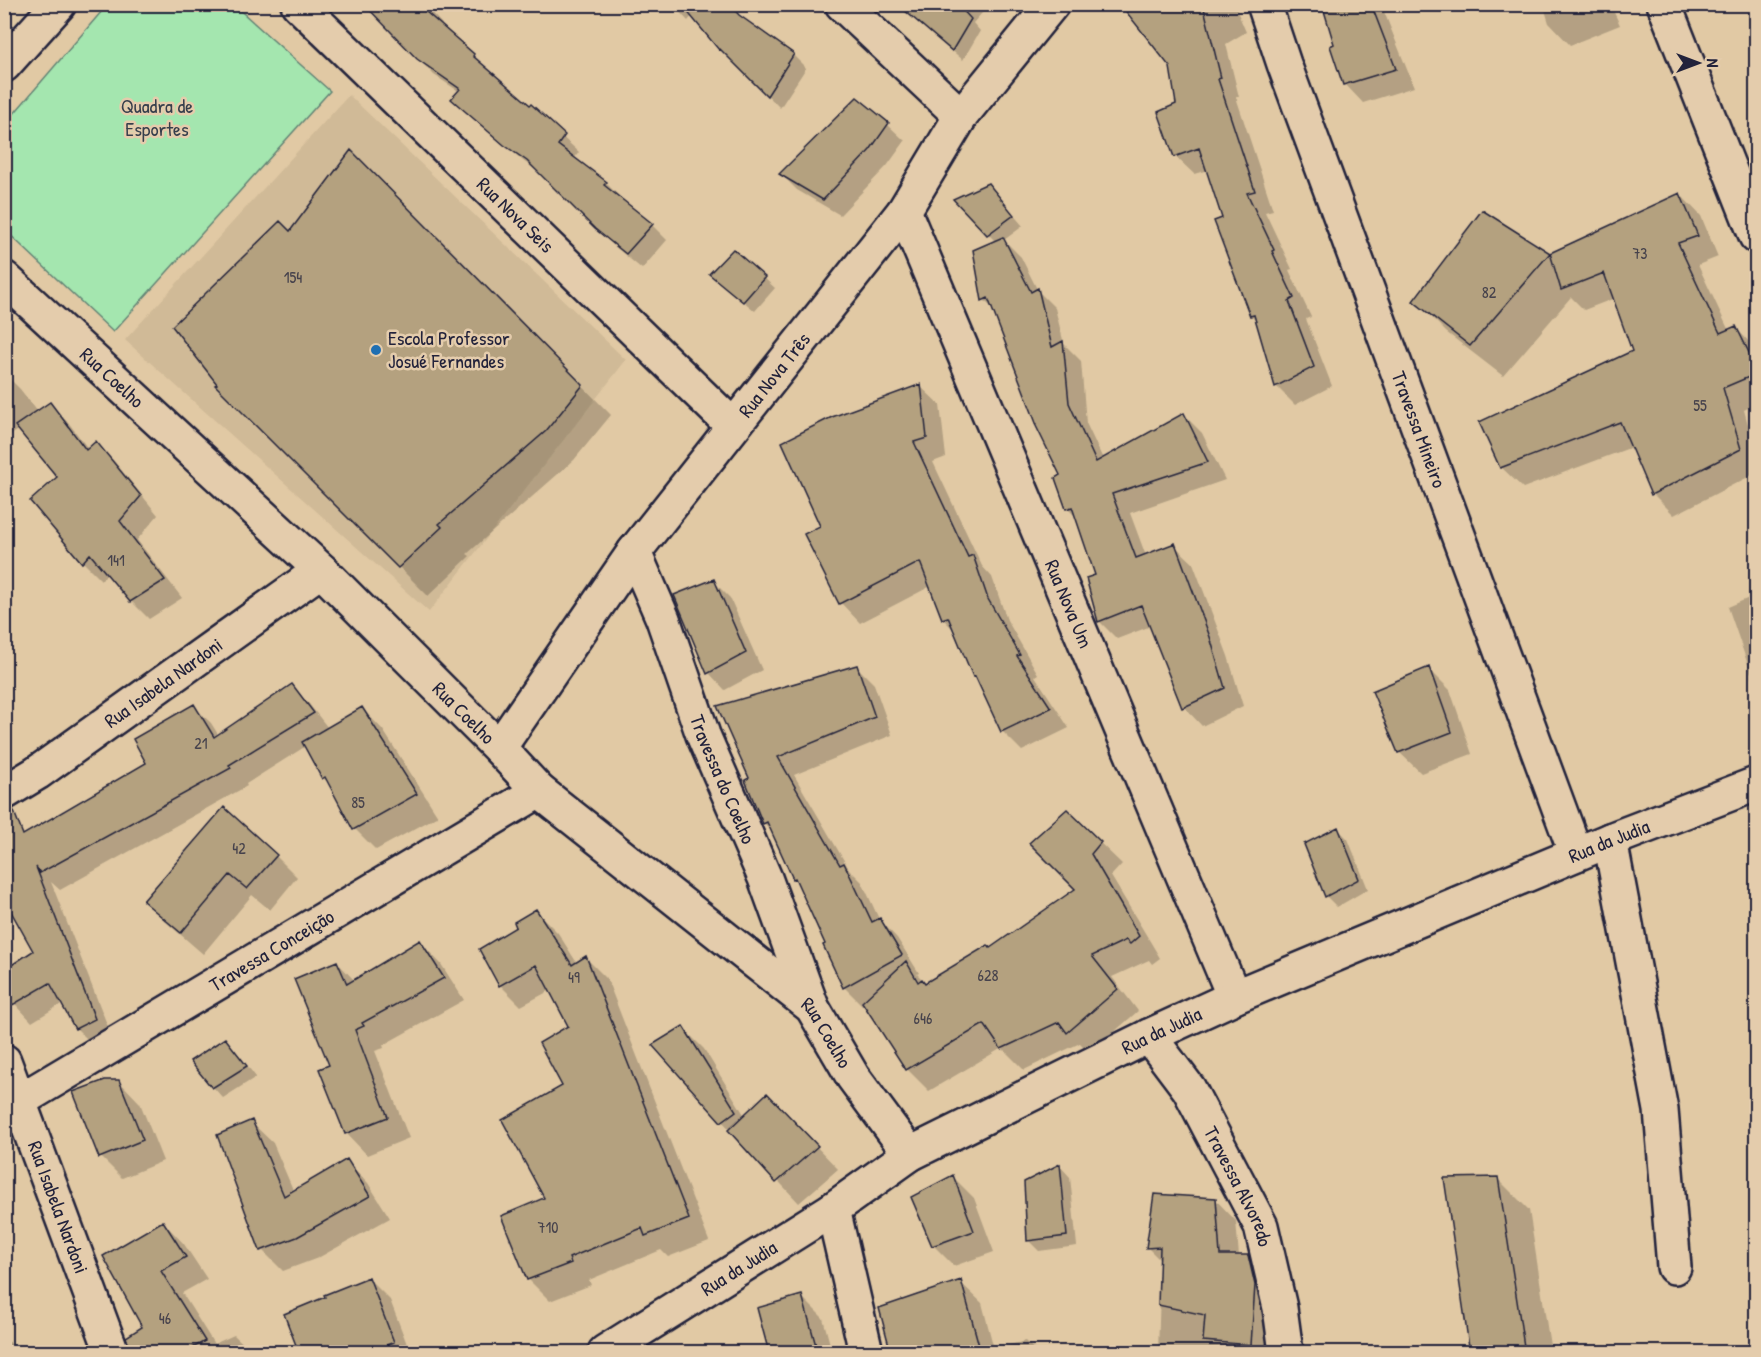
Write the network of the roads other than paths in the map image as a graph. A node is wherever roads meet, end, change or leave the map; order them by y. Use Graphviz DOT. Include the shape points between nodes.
graph roads {
  1 [pos="59,4"];
  2 [pos="298,4"];
  3 [pos="842,4"];
  4 [pos="1052,4"];
  5 [pos="1264,4"];
  6 [pos="1664,4"];
  7 [pos="4,65"];
  8 [pos="961,116"];
  9 [pos="904,211"];
  10 [pos="1756,236"];
  11 [pos="4,278"];
  12 [pos="733,426"];
  13 [pos="634,552"];
  14 [pos="321,570"];
  15 [pos="499,748"];
  16 [pos="1756,784"];
  17 [pos="539,792"];
  18 [pos="4,793"];
  19 [pos="1610,840"];
  20 [pos="1576,854"];
  21 [pos="1234,997"];
  22 [pos="812,1007"];
  23 [pos="1149,1036"];
  24 [pos="4,1061"];
  25 [pos="12,1103"];
  26 [pos="910,1154"];
  27 [pos="834,1209"];
  28 [pos="1674,1267"];
  29 [pos="112,1353"];
  30 [pos="605,1353"];
  31 [pos="866,1353"];
  32 [pos="1286,1353"];
  1 -- 7 [label="street"];
  2 -- 12 [label="street, Rua Nova Seis"];
  3 -- 8 [label="street"];
  4 -- 8 [label="street, Rua Nova Três"];
  5 -- 20 [label="street, Travessa Mineiro"];
  6 -- 10 [label="street"];
  8 -- 9 [label="street, Rua Nova Três"];
  9 -- 12 [label="street, Rua Nova Três"];
  9 -- 21 [label="street, Rua Nova Um"];
  11 -- 14 [label="street, Rua Coelho"];
  12 -- 13 [label="street, Rua Nova Três"];
  13 -- 15 [label="street, Rua Nova Três"];
  13 -- 22 [label="street, Travessa do Coelho" via="663,620 703,735 765,878"];
  14 -- 15 [label="street, Rua Coelho"];
  14 -- 18 [label="street, Rua Isabela Nardoni"];
  15 -- 17 [label="street, Rua Coelho"];
  16 -- 19 [label="street, Rua da Judia"];
  17 -- 22 [label="street, Rua Coelho"];
  17 -- 25 [label="street, Travessa Conceição"];
  19 -- 20 [label="street, Rua da Judia"];
  19 -- 28 [label="street" via="1661,1110"];
  20 -- 21 [label="street, Rua da Judia"];
  21 -- 23 [label="street, Rua da Judia"];
  22 -- 26 [label="street, Rua Coelho" via="853,1077"];
  23 -- 26 [label="street, Rua da Judia"];
  23 -- 32 [label="street, Travessa Alvoredo" via="1189,1089 1261,1226"];
  24 -- 25 [label="street, Rua Isabela Nardoni"];
  25 -- 29 [label="street, Rua Isabela Nardoni"];
  26 -- 27 [label="street, Rua da Judia"];
  27 -- 30 [label="street, Rua da Judia"];
  27 -- 31 [label="street"];
}
